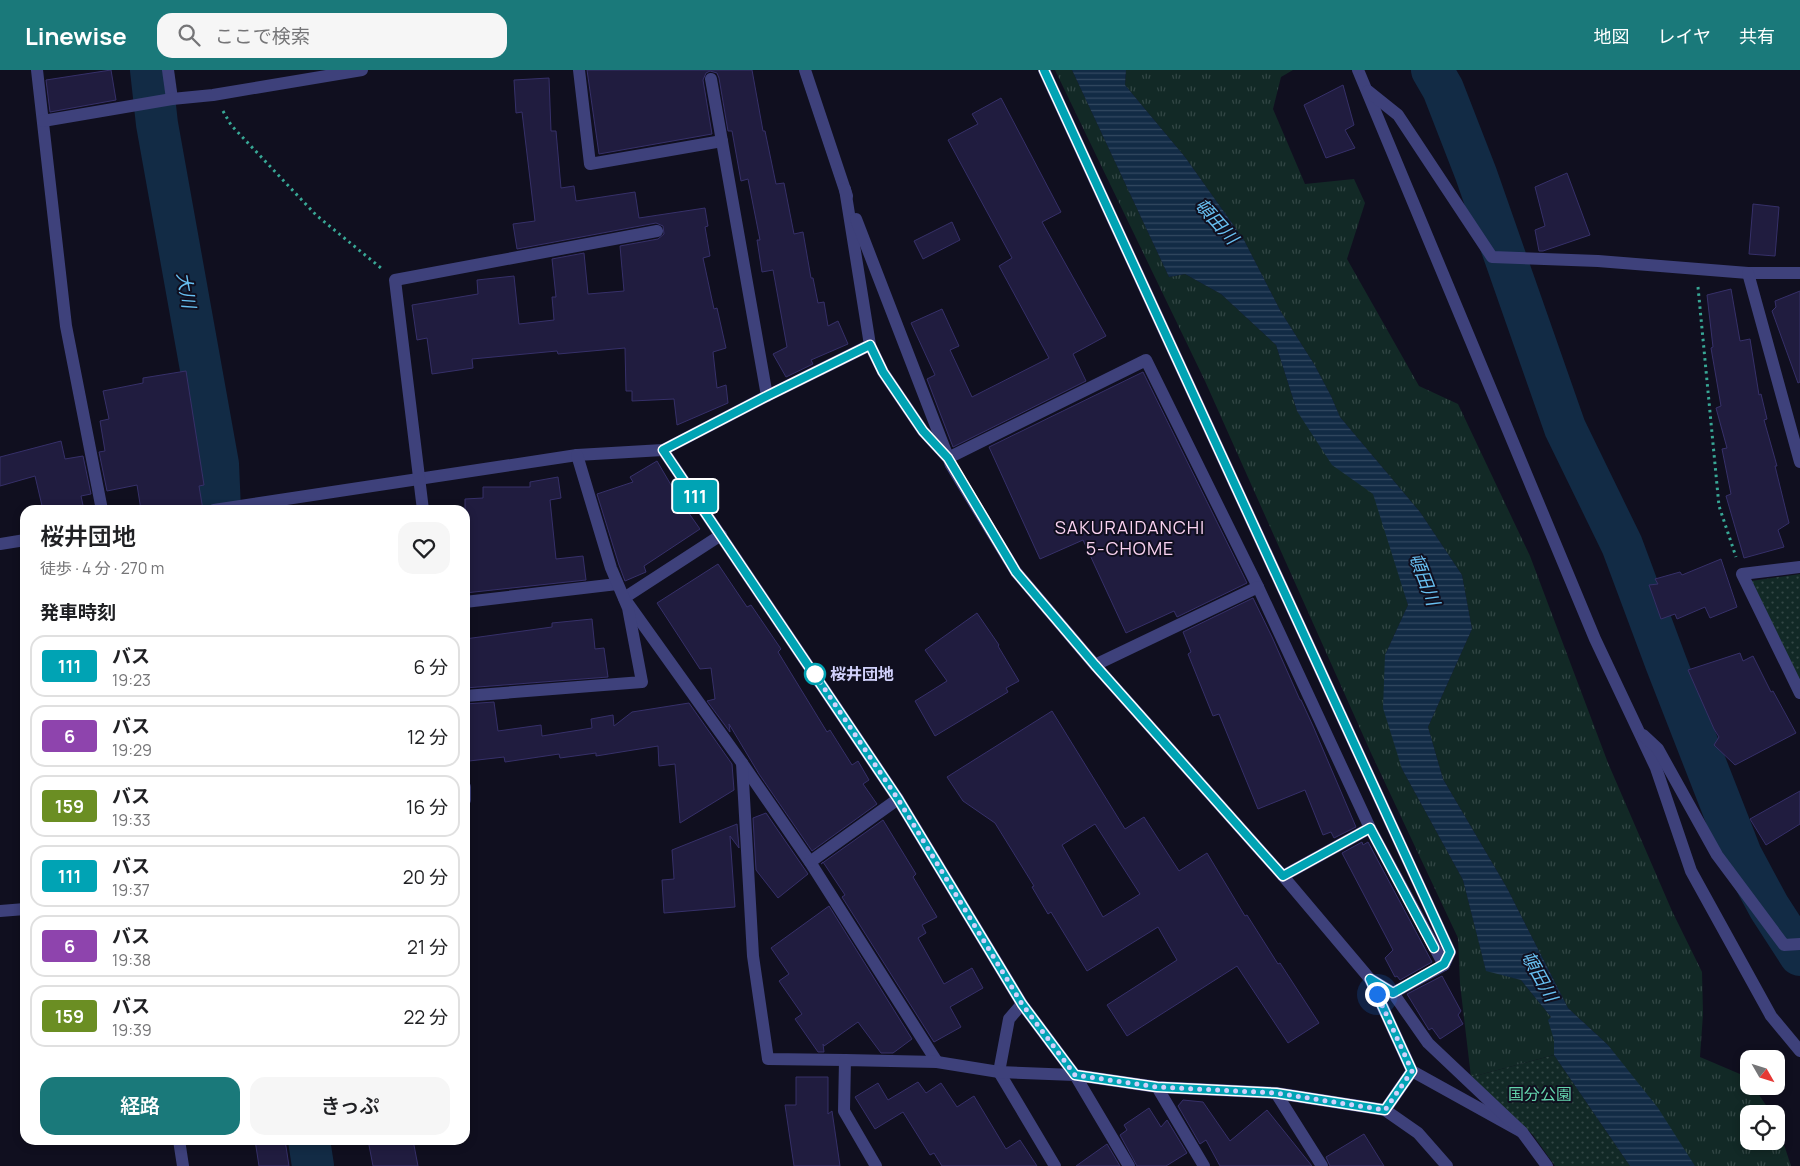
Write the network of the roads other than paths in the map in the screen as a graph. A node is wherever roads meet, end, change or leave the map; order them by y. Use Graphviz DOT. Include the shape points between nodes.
graph roads {
  1 [pos="37,70"];
  2 [pos="168,70"];
  3 [pos="362,70"];
  4 [pos="579,70"];
  5 [pos="805,70"];
  6 [pos="1044,70"];
  7 [pos="1358,70"];
  8 [pos="711,78"];
  9 [pos="1366,89"];
  10 [pos="172,99"];
  11 [pos="43,121"];
  12 [pos="722,141"];
  13 [pos="845,189"];
  14 [pos="657,231"];
  15 [pos="1748,273"];
  16 [pos="1800,273"];
  17 [pos="870,345"];
  18 [pos="767,396"];
  19 [pos="663,450"];
  20 [pos="577,456"];
  21 [pos="948,458"];
  22 [pos="1800,462"];
  23 [pos="418,479"];
  24 [pos="101,505"];
  25 [pos="247,505"];
  26 [pos="421,505"];
  27 [pos="722,535"];
  28 [pos="20,541"];
  29 [pos="0,544"];
  30 [pos="1800,567"];
  31 [pos="617,584"];
  32 [pos="1258,587"];
  33 [pos="624,598"];
  34 [pos="470,601"];
  35 [pos="1095,665"];
  36 [pos="1800,694"];
  37 [pos="470,696"];
  38 [pos="1637,729"];
  39 [pos="742,763"];
  40 [pos="898,799"];
  41 [pos="1370,828"];
  42 [pos="810,862"];
  43 [pos="1283,876"];
  44 [pos="20,909"];
  45 [pos="0,911"];
  46 [pos="1800,944"];
  47 [pos="1444,964"];
  48 [pos="1370,979"];
  49 [pos="1393,993"];
  50 [pos="1022,1004"];
  51 [pos="1800,1051"];
  52 [pos="845,1060"];
  53 [pos="937,1062"];
  54 [pos="1412,1071"];
  55 [pos="999,1072"];
  56 [pos="1075,1075"];
  57 [pos="1157,1087"];
  58 [pos="1276,1093"];
  59 [pos="1385,1110"];
  60 [pos="1522,1132"];
  61 [pos="180,1145"];
  62 [pos="183,1166"];
  63 [pos="876,1166"];
  64 [pos="1055,1166"];
  65 [pos="1129,1166"];
  66 [pos="1204,1166"];
  67 [pos="1322,1166"];
  68 [pos="1447,1166"];
  69 [pos="1548,1166"];
  1 -- 11 [label="street"];
  2 -- 10 [label="street"];
  3 -- 10 [label="street"];
  4 -- 12 [label="street" via="590,164"];
  5 -- 13 [label="street"];
  6 -- 47 [label="street" via="1450,952"];
  7 -- 9 [label="street"];
  8 -- 12 [label="street"];
  9 -- 15 [label="street" via="1398,115 1492,257 1598,261"];
  9 -- 38 [label="street" via="1594,639"];
  10 -- 11 [label="street"];
  11 -- 24 [label="street" via="66,326"];
  12 -- 18 [label="street"];
  13 -- 17 [label="street"];
  13 -- 21 [label="street"];
  14 -- 23 [label="street" via="395,280"];
  15 -- 16 [label="street"];
  15 -- 22 [label="street"];
  17 -- 18 [label="street"];
  17 -- 21 [label="street" via="883,372 923,431"];
  18 -- 19 [label="street"];
  19 -- 20 [label="street"];
  19 -- 27 [label="street"];
  20 -- 23 [label="street"];
  20 -- 31 [label="street"];
  21 -- 32 [label="street" via="1146,360"];
  21 -- 35 [label="street" via="1016,572"];
  23 -- 25 [label="street"];
  23 -- 26 [label="street"];
  27 -- 33 [label="street"];
  27 -- 40 [label="street"];
  28 -- 29 [label="street"];
  30 -- 36 [label="street" via="1742,574"];
  31 -- 33 [label="street"];
  31 -- 34 [label="street"];
  32 -- 35 [label="street"];
  32 -- 41 [label="street"];
  33 -- 37 [label="street" via="642,682"];
  33 -- 39 [label="street"];
  35 -- 43 [label="street"];
  38 -- 46 [label="street" via="1658,749 1717,855 1784,945"];
  38 -- 51 [label="street" via="1656,768 1690,871 1771,1016"];
  39 -- 42 [label="street"];
  39 -- 52 [label="street" via="754,956 768,1059"];
  40 -- 42 [label="street"];
  40 -- 50 [label="street"];
  41 -- 43 [label="street"];
  41 -- 47 [label="street"];
  42 -- 53 [label="street"];
  43 -- 48 [label="street"];
  44 -- 45 [label="street"];
  47 -- 49 [label="street"];
  48 -- 49 [label="street"];
  48 -- 54 [label="street"];
  49 -- 60 [label="street" via="1428,1043"];
  50 -- 55 [label="street" via="1009,1019"];
  50 -- 56 [label="street"];
  52 -- 53 [label="street"];
  52 -- 63 [label="street" via="844,1111"];
  53 -- 55 [label="street"];
  54 -- 59 [label="street"];
  54 -- 60 [label="street"];
  55 -- 56 [label="street"];
  55 -- 64 [label="street"];
  56 -- 57 [label="street"];
  56 -- 65 [label="street"];
  57 -- 58 [label="street"];
  57 -- 66 [label="street"];
  58 -- 59 [label="street"];
  58 -- 67 [label="street"];
  59 -- 68 [label="street" via="1418,1133"];
  60 -- 69 [label="street"];
  61 -- 62 [label="street"];
}
